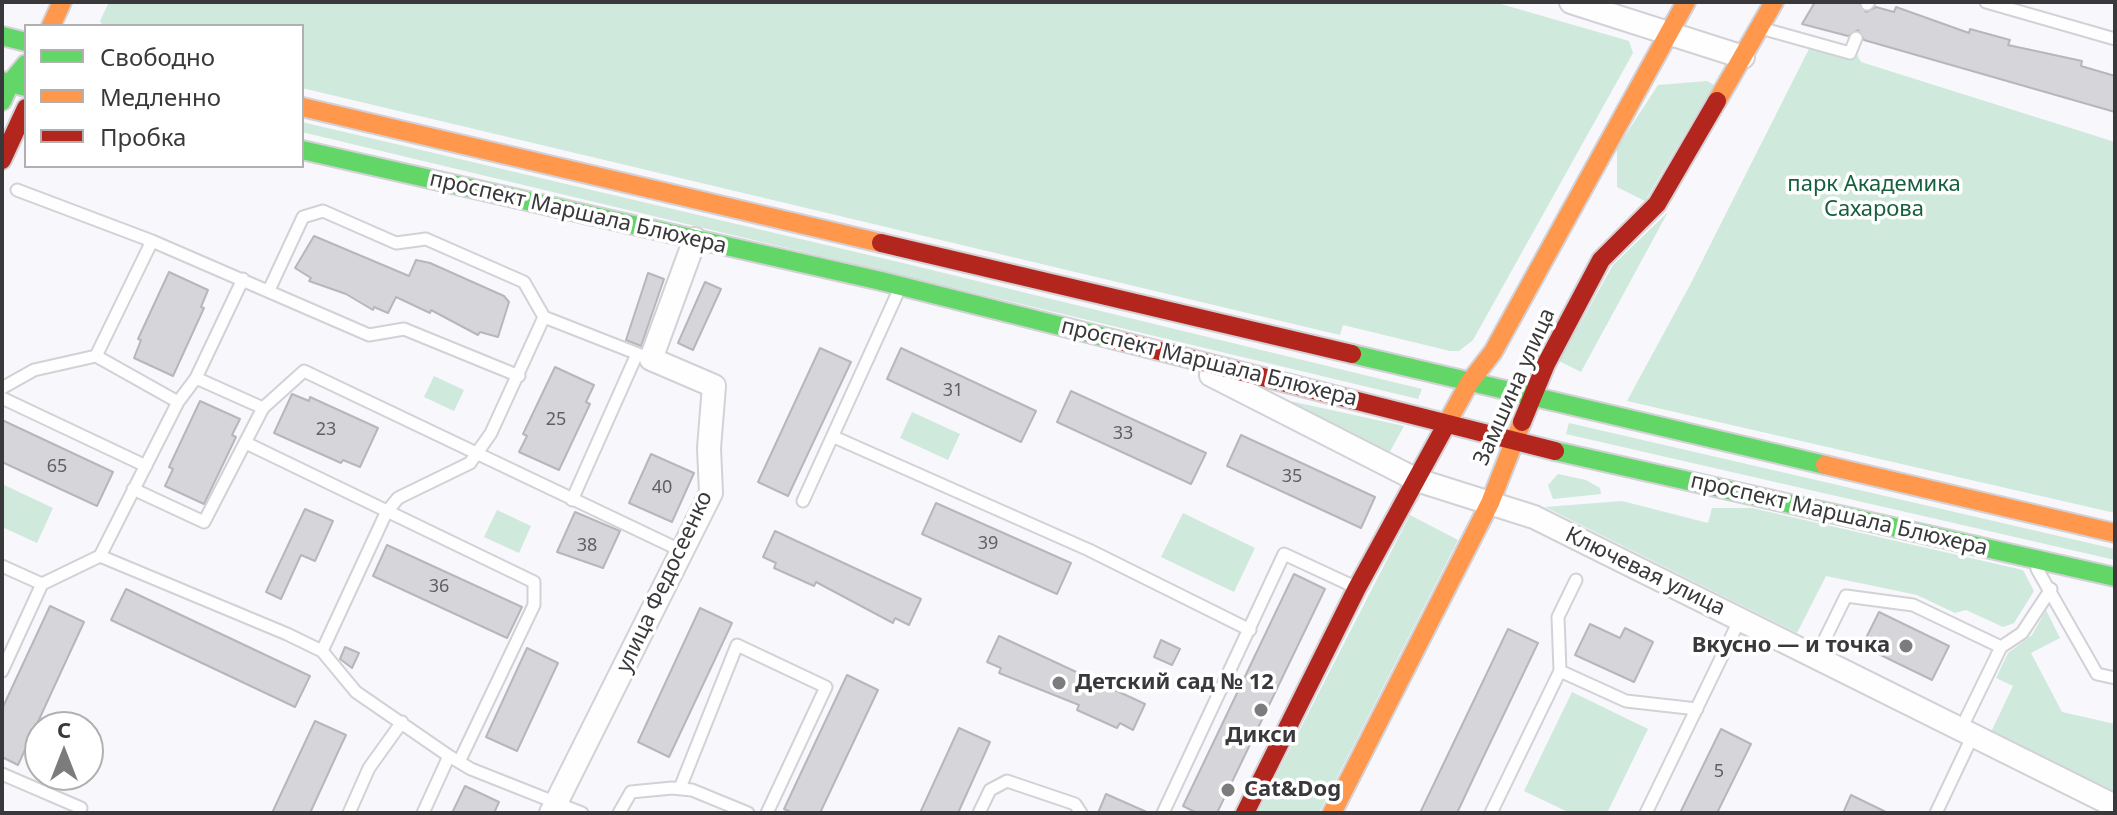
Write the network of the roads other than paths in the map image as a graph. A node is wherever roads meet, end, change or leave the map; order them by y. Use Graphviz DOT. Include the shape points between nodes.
graph roads {
  1 [pos="62,2"];
  2 [pos="1571,2"];
  3 [pos="1686,2"];
  4 [pos="1774,2"];
  5 [pos="1986,2"];
  6 [pos="52,24"];
  7 [pos="1759,28"];
  8 [pos="1670,31"];
  9 [pos="2,36"];
  10 [pos="1856,38"];
  11 [pos="2115,39"];
  12 [pos="24,42"];
  13 [pos="1743,57"];
  14 [pos="24,67"];
  15 [pos="13,84"];
  16 [pos="2,101"];
  17 [pos="304,107"];
  18 [pos="24,112"];
  19 [pos="304,150"];
  20 [pos="2,160"];
  21 [pos="17,190"];
  22 [pos="695,239"];
  23 [pos="152,241"];
  24 [pos="243,279"];
  25 [pos="901,286"];
  26 [pos="269,290"];
  27 [pos="544,317"];
  28 [pos="1169,352"];
  29 [pos="96,356"];
  30 [pos="644,356"];
  31 [pos="519,376"];
  32 [pos="196,378"];
  33 [pos="1469,383"];
  34 [pos="2,388"];
  35 [pos="2,398"];
  36 [pos="1531,398"];
  37 [pos="178,402"];
  38 [pos="263,408"];
  39 [pos="1448,423"];
  40 [pos="834,437"];
  41 [pos="1517,441"];
  42 [pos="246,443"];
  43 [pos="477,452"];
  44 [pos="146,466"];
  45 [pos="1417,480"];
  46 [pos="133,489"];
  47 [pos="572,500"];
  48 [pos="803,501"];
  49 [pos="1490,503"];
  50 [pos="386,513"];
  51 [pos="2115,533"];
  52 [pos="683,551"];
  53 [pos="100,556"];
  54 [pos="2030,558"];
  55 [pos="2,566"];
  56 [pos="2115,577"];
  57 [pos="1576,580"];
  58 [pos="42,584"];
  59 [pos="1357,588"];
  60 [pos="2051,589"];
  61 [pos="1740,619"];
  62 [pos="1250,630"];
  63 [pos="2001,647"];
  64 [pos="322,651"];
  65 [pos="1816,657"];
  66 [pos="2,671"];
  67 [pos="1560,671"];
  68 [pos="2115,678"];
  69 [pos="1697,709"];
  70 [pos="402,722"];
  71 [pos="1967,732"];
  72 [pos="454,759"];
  73 [pos="2,774"];
  74 [pos="680,788"];
  75 [pos="2115,806"];
  76 [pos="553,808"];
  77 [pos="79,813"];
  78 [pos="349,813"];
  79 [pos="423,813"];
  80 [pos="582,813"];
  81 [pos="619,813"];
  82 [pos="748,813"];
  83 [pos="767,813"];
  84 [pos="979,813"];
  85 [pos="1081,813"];
  86 [pos="1163,813"];
  87 [pos="1245,813"];
  88 [pos="1332,813"];
  89 [pos="1491,813"];
  90 [pos="1646,813"];
  91 [pos="1936,813"];
  1 -- 6 [label="main road"];
  2 -- 8 [label="street"];
  3 -- 8 [label="main road, Замшина улица"];
  4 -- 7 [label="main road, Замшина улица"];
  5 -- 11 [label="lane"];
  7 -- 10 [label="lane" via="1850,53"];
  7 -- 13 [label="main road, Замшина улица"];
  8 -- 13 [label="street"];
  8 -- 33 [label="main road, Замшина улица" via="1493,352"];
  9 -- 12 [label="main road"];
  13 -- 36 [label="main road, Замшина улица" via="1649,216 1601,260"];
  14 -- 15 [label="main road"];
  15 -- 16 [label="main road"];
  17 -- 33 [label="main road, проспект Маршала Блюхера"];
  18 -- 20 [label="main road"];
  19 -- 22 [label="main road, проспект Маршала Блюхера"];
  21 -- 23 [label="lane"];
  22 -- 25 [label="main road, проспект Маршала Блюхера"];
  22 -- 30 [label="street"];
  23 -- 24 [label="lane"];
  23 -- 29 [label="lane"];
  24 -- 26 [label="lane"];
  24 -- 32 [label="lane"];
  25 -- 28 [label="main road, проспект Маршала Блюхера"];
  25 -- 40 [label="lane"];
  26 -- 27 [label="lane" via="303,217 323,211 396,243 426,239 524,282"];
  26 -- 31 [label="lane" via="369,335 404,329"];
  27 -- 30 [label="lane"];
  27 -- 31 [label="lane"];
  28 -- 39 [label="main road, проспект Маршала Блюхера"];
  28 -- 45 [label="street, Ключевая улица"];
  29 -- 34 [label="lane" via="34,370"];
  29 -- 37 [label="lane"];
  30 -- 47 [label="lane"];
  30 -- 52 [label="street, улица Федосеенко" via="714,386 711,493"];
  31 -- 43 [label="lane"];
  32 -- 37 [label="lane"];
  32 -- 38 [label="lane"];
  33 -- 36 [label="main road, проспект Маршала Блюхера"];
  33 -- 39 [label="main road, Замшина улица"];
  35 -- 44 [label="lane"];
  36 -- 41 [label="main road, Замшина улица"];
  36 -- 51 [label="main road, проспект Маршала Блюхера"];
  37 -- 44 [label="lane"];
  38 -- 42 [label="lane"];
  38 -- 43 [label="lane" via="304,371"];
  39 -- 41 [label="main road, проспект Маршала Блюхера"];
  39 -- 45 [label="main road, Замшина улица"];
  40 -- 48 [label="lane"];
  40 -- 62 [label="lane" via="1089,550"];
  41 -- 49 [label="main road, Замшина улица"];
  41 -- 54 [label="main road, проспект Маршала Блюхера"];
  42 -- 46 [label="lane" via="204,522"];
  42 -- 50 [label="lane"];
  43 -- 47 [label="lane"];
  43 -- 50 [label="lane" via="470,463 398,498"];
  44 -- 46 [label="lane"];
  45 -- 49 [label="street, Ключевая улица"];
  45 -- 59 [label="main road, Замшина улица"];
  46 -- 53 [label="lane"];
  47 -- 52 [label="lane"];
  49 -- 61 [label="street, Ключевая улица" via="1527,513"];
  49 -- 88 [label="main road, Замшина улица"];
  50 -- 64 [label="lane"];
  50 -- 72 [label="lane" via="534,582 534,605"];
  52 -- 76 [label="street, улица Федосеенко"];
  53 -- 58 [label="lane"];
  53 -- 64 [label="lane"];
  54 -- 56 [label="main road, проспект Маршала Блюхера"];
  54 -- 60 [label="lane"];
  55 -- 58 [label="lane"];
  57 -- 67 [label="lane" via="1558,617"];
  58 -- 66 [label="lane"];
  59 -- 62 [label="lane" via="1284,554"];
  59 -- 87 [label="main road, Замшина улица"];
  60 -- 63 [label="lane" via="2022,633"];
  60 -- 68 [label="lane" via="2097,674"];
  61 -- 65 [label="street, Ключевая улица"];
  61 -- 69 [label="lane"];
  62 -- 86 [label="lane"];
  63 -- 65 [label="lane" via="1913,605 1846,596"];
  63 -- 71 [label="lane"];
  64 -- 70 [label="lane" via="356,692"];
  65 -- 71 [label="street, Ключевая улица"];
  67 -- 69 [label="lane" via="1626,701"];
  67 -- 89 [label="lane"];
  69 -- 90 [label="lane"];
  70 -- 72 [label="lane"];
  70 -- 78 [label="lane" via="369,768"];
  71 -- 75 [label="street, Ключевая улица"];
  71 -- 91 [label="lane"];
  72 -- 76 [label="lane"];
  72 -- 79 [label="lane"];
  73 -- 77 [label="lane" via="81,808"];
  74 -- 81 [label="lane" via="631,792"];
  74 -- 82 [label="lane"];
  74 -- 83 [label="lane" via="737,645 826,687"];
  76 -- 80 [label="lane"];
  84 -- 85 [label="lane" via="990,790 1007,781 1075,804"];
}
